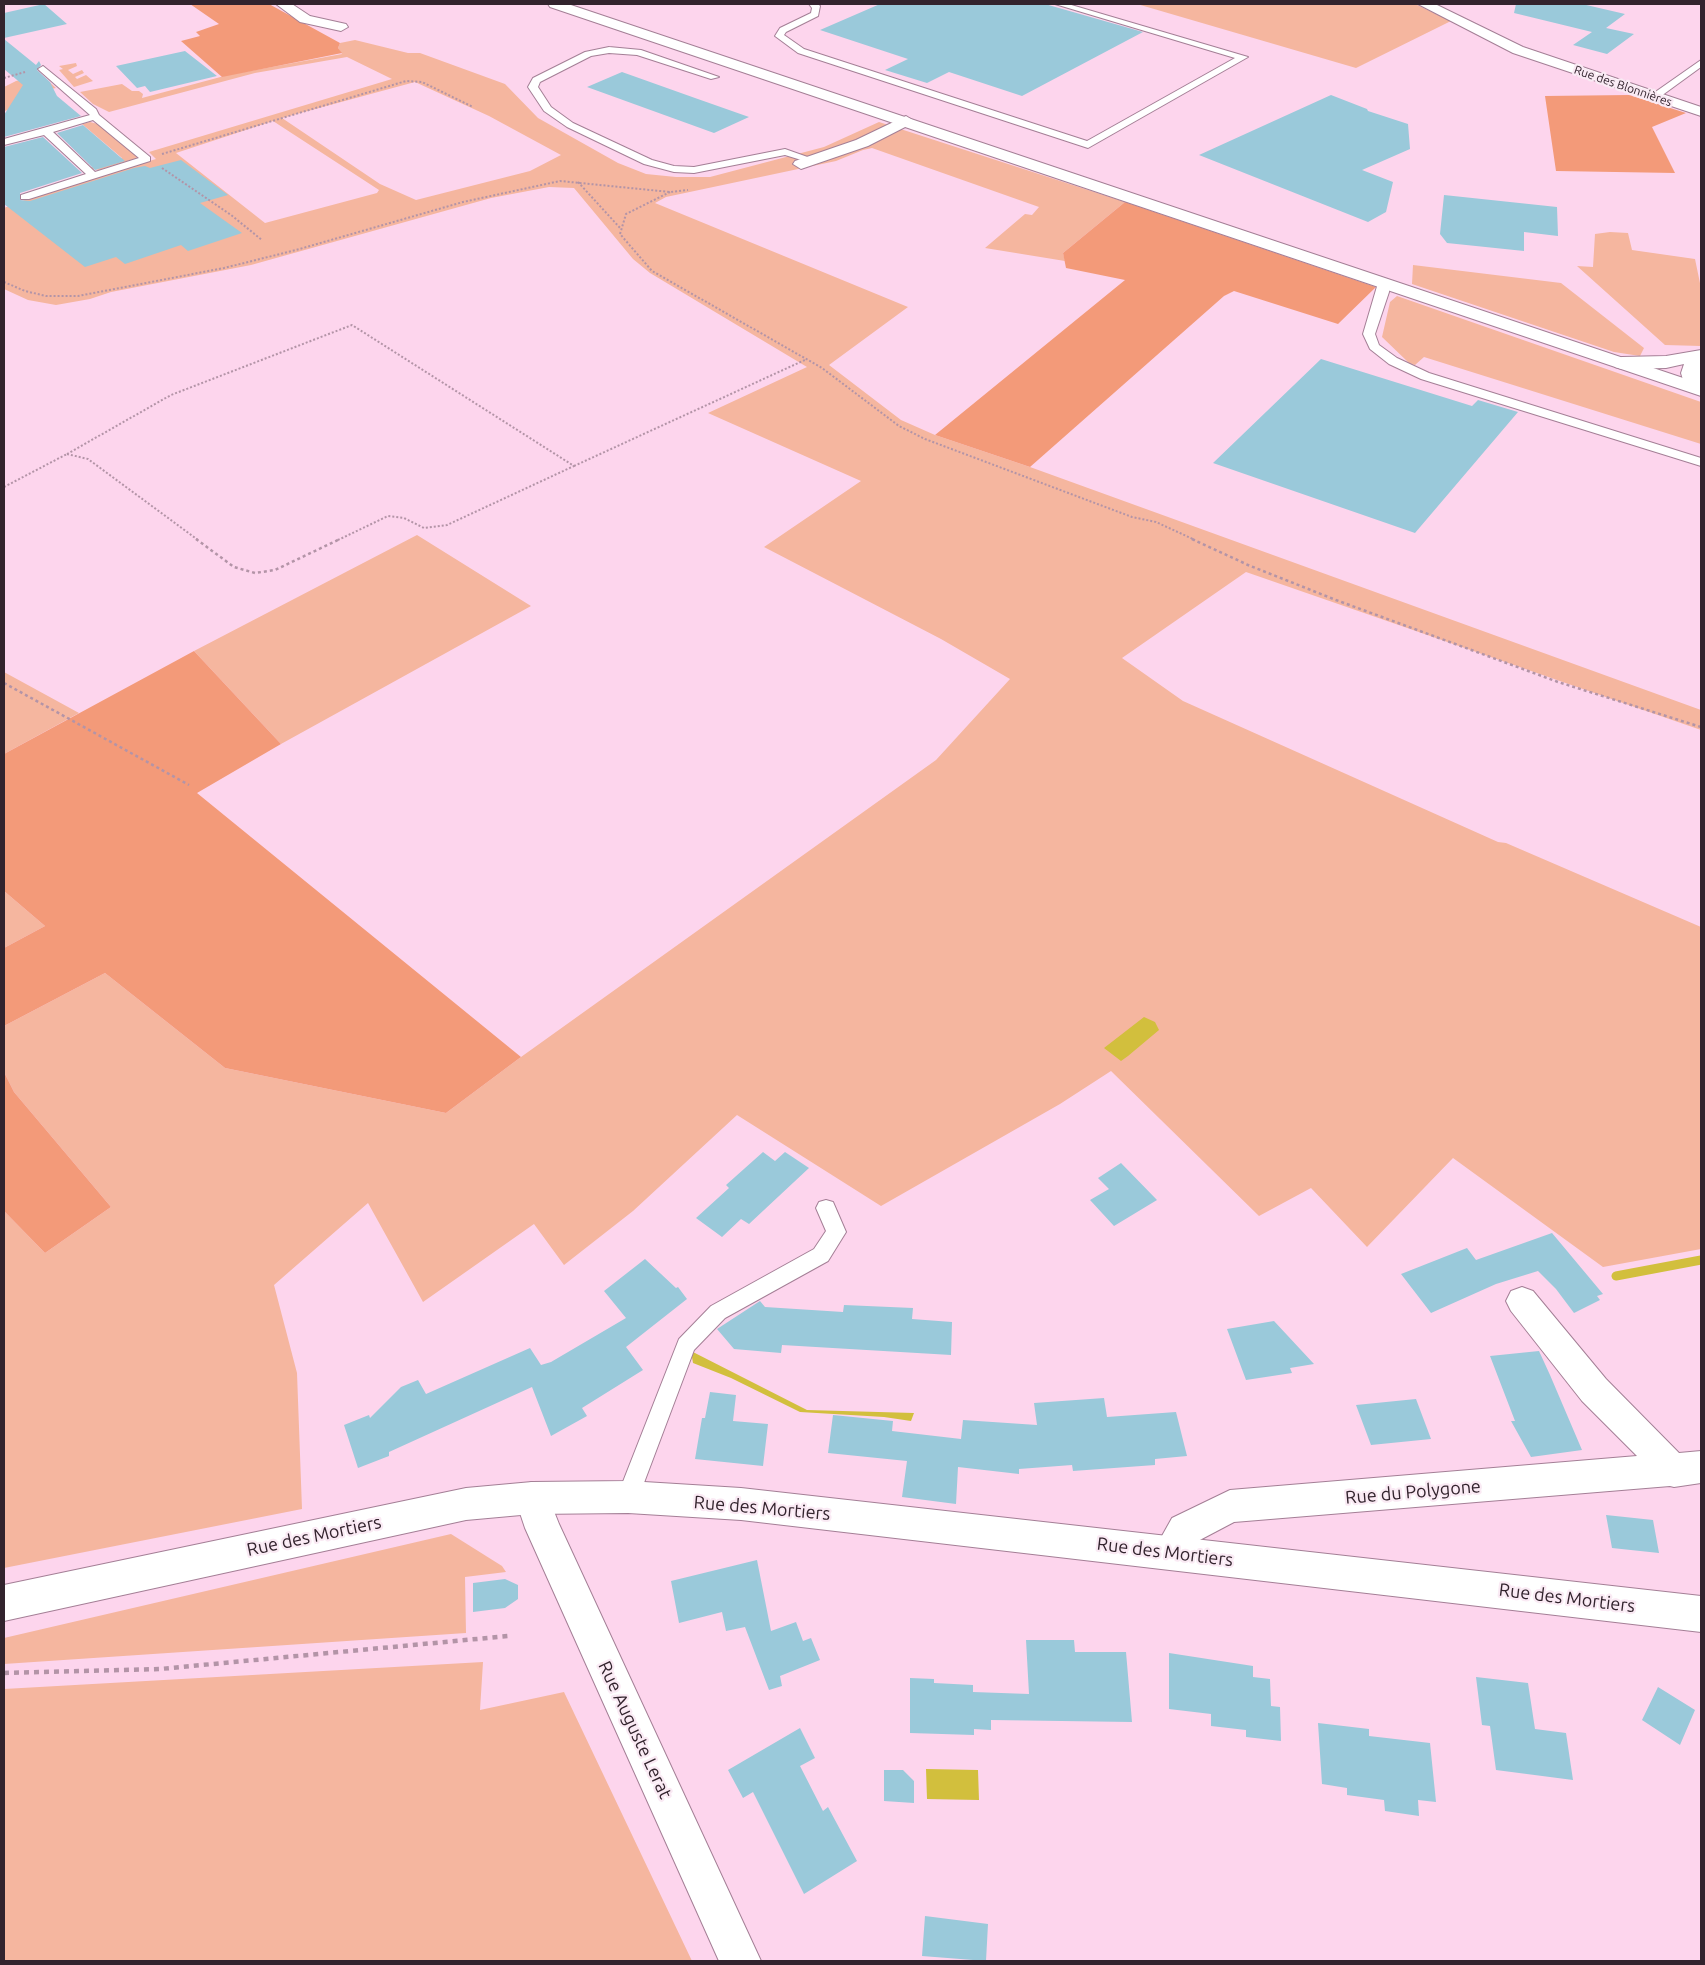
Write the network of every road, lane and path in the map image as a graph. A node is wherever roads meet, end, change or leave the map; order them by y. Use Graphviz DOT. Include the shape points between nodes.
graph roads {
  1 [pos="283,4"];
  2 [pos="555,4"];
  3 [pos="813,4"];
  4 [pos="1058,4"];
  5 [pos="1425,4"];
  6 [pos="341,28"];
  7 [pos="1701,63"];
  8 [pos="43,69"];
  9 [pos="28,70"];
  10 [pos="4,72"];
  11 [pos="24,72"];
  12 [pos="714,77"];
  13 [pos="4,78"];
  14 [pos="1654,97"];
  15 [pos="473,107"];
  16 [pos="1701,112"];
  17 [pos="95,116"];
  18 [pos="906,121"];
  19 [pos="46,131"];
  20 [pos="4,142"];
  21 [pos="146,158"];
  22 [pos="806,162"];
  23 [pos="93,176"];
  24 [pos="577,182"];
  25 [pos="688,190"];
  26 [pos="670,192"];
  27 [pos="25,197"];
  28 [pos="621,229"];
  29 [pos="262,240"];
  30 [pos="4,282"];
  31 [pos="1384,283"];
  32 [pos="1701,358"];
  33 [pos="807,359"];
  34 [pos="1622,363"];
  35 [pos="1701,389"];
  36 [pos="67,454"];
  37 [pos="1701,462"];
  38 [pos="574,466"];
  39 [pos="4,487"];
  40 [pos="4,683"];
  41 [pos="1701,727"];
  42 [pos="189,785"];
  43 [pos="826,1208"];
  44 [pos="1522,1301"];
  45 [pos="1688,1469"];
  46 [pos="532,1498"];
  47 [pos="628,1498"];
  48 [pos="1171,1552"];
  49 [pos="4,1603"];
  50 [pos="1701,1614"];
  51 [pos="508,1636"];
  52 [pos="4,1673"];
  53 [pos="740,1961"];
  1 -- 6 [label="street" via="305,19"];
  2 -- 18 [label="street"];
  3 -- 4 [label="lane" via="817,8 815,14 783,30 779,36 801,51 1088,145 1243,57"];
  5 -- 14 [label="street, Rue des Blonnières" via="1518,50"];
  7 -- 14 [label="lane"];
  8 -- 17 [label="lane"];
  9 -- 10 [label="path" via="9,75"];
  11 -- 13 [label="path"];
  12 -- 22 [label="lane" via="638,52 609,50 588,54 536,80 533,87 547,109 570,125 620,151 657,164 694,170 785,152"];
  14 -- 16 [label="street, Rue des Blonnières"];
  15 -- 21 [label="path" via="422,82 406,81"];
  17 -- 19 [label="lane"];
  17 -- 21 [label="lane"];
  18 -- 22 [label="street" via="862,143"];
  18 -- 31 [label="street"];
  19 -- 20 [label="lane"];
  19 -- 23 [label="lane"];
  21 -- 23 [label="lane"];
  21 -- 29 [label="path" via="231,215"];
  23 -- 27 [label="lane"];
  24 -- 26 [label="path"];
  24 -- 28 [label="path"];
  24 -- 30 [label="path" via="560,181 516,189 242,263 78,296 46,296"];
  25 -- 26 [label="path"];
  26 -- 28 [label="path" via="626,214"];
  28 -- 33 [label="path" via="620,234 652,271"];
  31 -- 34 [label="street"];
  31 -- 37 [label="lane" via="1369,334 1374,347 1393,361 1425,376"];
  32 -- 34 [label="street"];
  32 -- 35 [label="street" via="1690,373"];
  33 -- 38 [label="path"];
  33 -- 41 [label="path" via="900,426 925,439 1132,517 1156,522 1248,565 1355,607 1558,682"];
  34 -- 35 [label="street"];
  36 -- 38 [label="path" via="88,459 234,567 255,574 274,570 388,516 404,518 424,528 447,525"];
  36 -- 38 [label="path" via="171,395 352,325"];
  36 -- 39 [label="path"];
  40 -- 42 [label="path"];
  43 -- 47 [label="lane" via="836,1232 821,1255 718,1312 686,1346"];
  44 -- 45 [label="street, Rue du Polygone" via="1594,1390"];
  45 -- 48 [label="street, Rue du Polygone" via="1230,1506 1184,1530"];
  46 -- 47 [label="street, Rue des Mortiers"];
  46 -- 49 [label="street, Rue des Mortiers" via="466,1504"];
  46 -- 53 [label="street, Rue Auguste Lerat"];
  47 -- 48 [label="street, Rue des Mortiers" via="741,1504"];
  48 -- 50 [label="street, Rue des Mortiers"];
  51 -- 52 [label="path" via="160,1669"];
}
